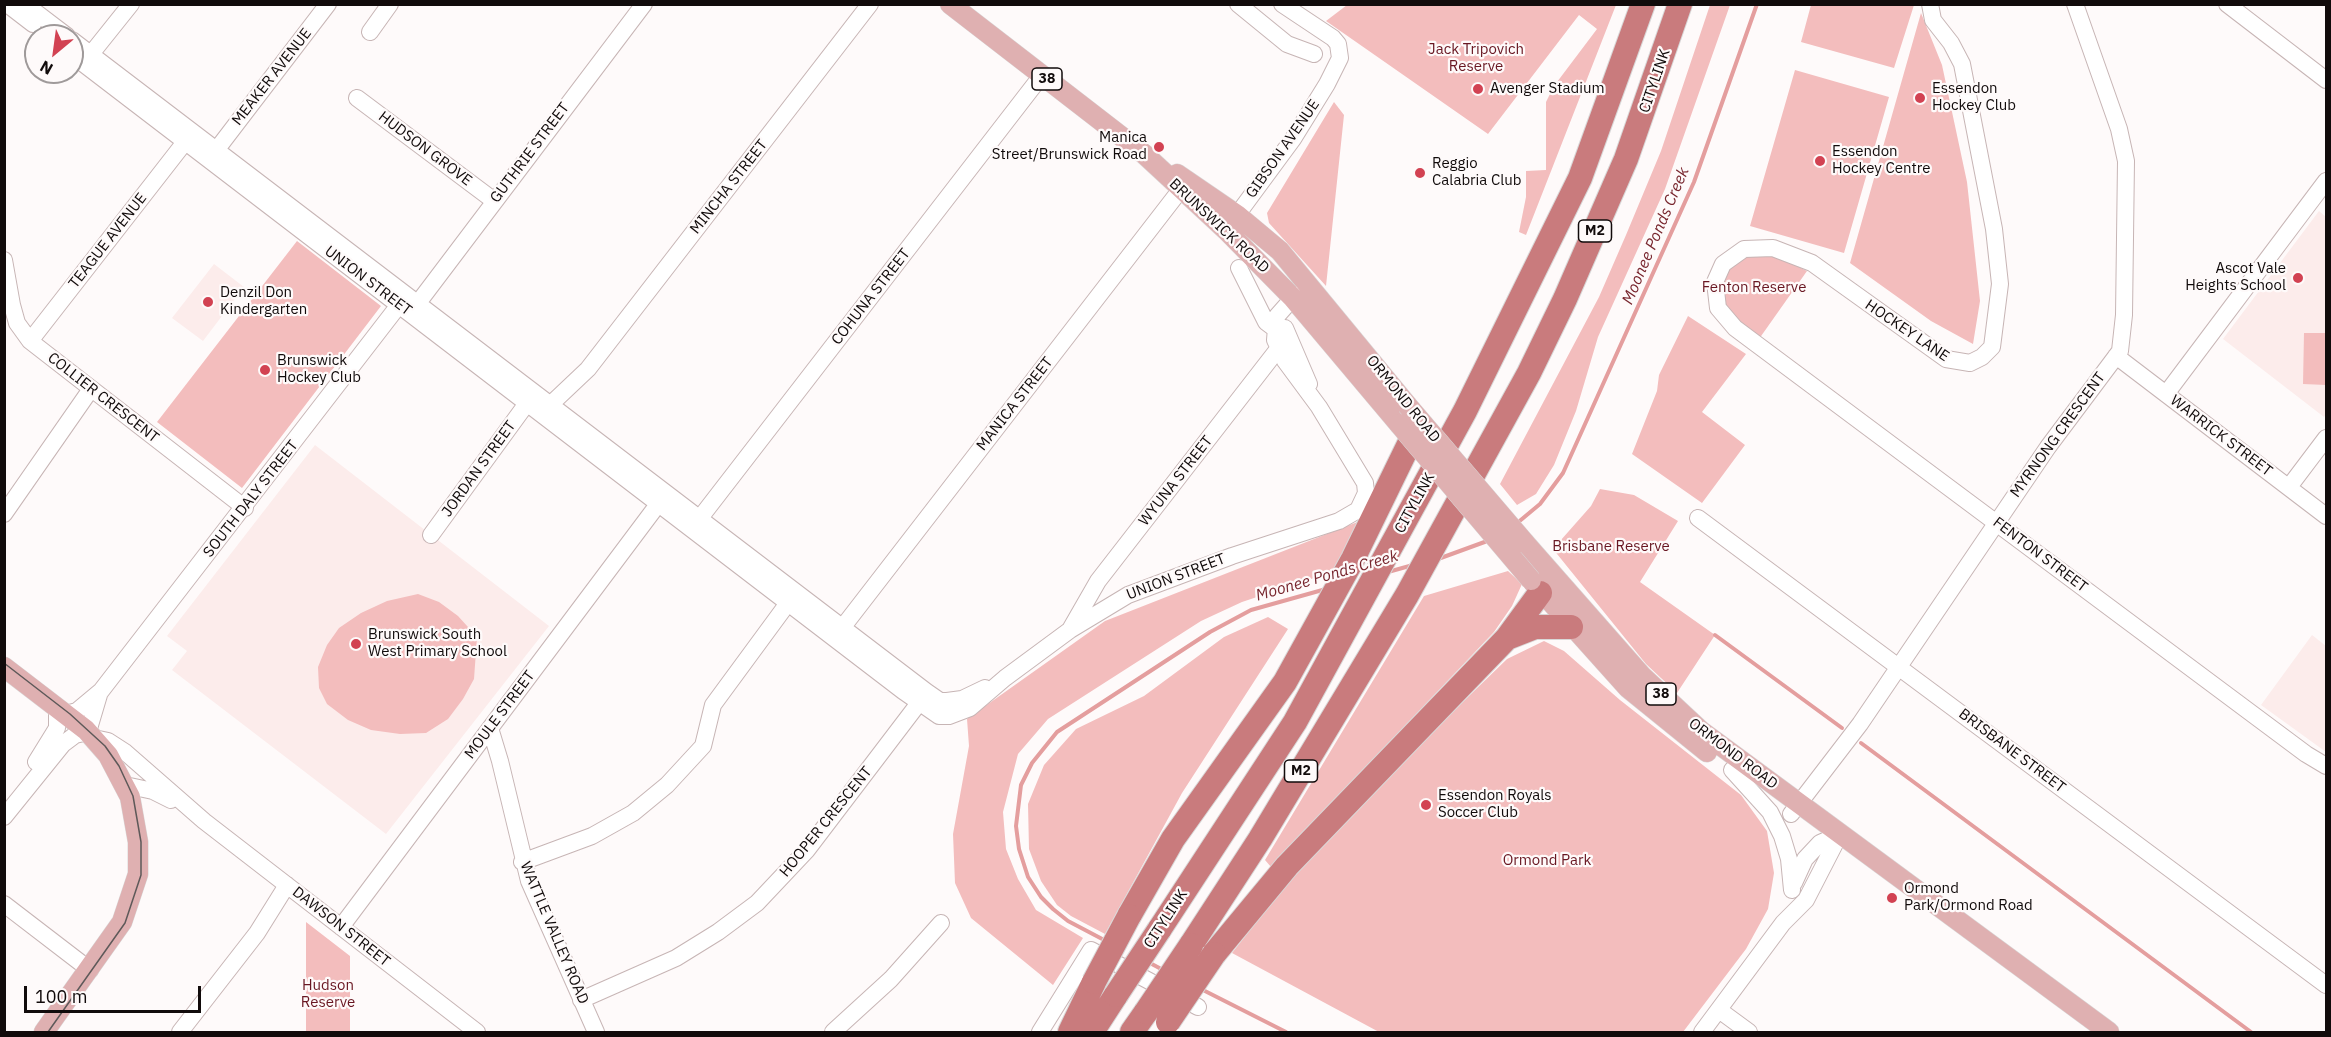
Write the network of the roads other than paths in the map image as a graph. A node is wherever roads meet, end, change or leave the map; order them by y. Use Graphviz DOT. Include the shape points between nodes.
graph roads {
  1 [pos="7,4"];
  2 [pos="25,4"];
  3 [pos="130,4"];
  4 [pos="328,4"];
  5 [pos="390,4"];
  6 [pos="644,4"];
  7 [pos="870,4"];
  8 [pos="950,4"];
  9 [pos="1238,4"];
  10 [pos="1282,4"];
  11 [pos="1643,4"];
  12 [pos="1680,4"];
  13 [pos="1930,4"];
  14 [pos="2227,4"];
  15 [pos="2073,7"];
  16 [pos="2245,11"];
  17 [pos="33,24"];
  18 [pos="51,24"];
  19 [pos="370,32"];
  20 [pos="84,49"];
  21 [pos="91,54"];
  22 [pos="1314,54"];
  23 [pos="84,64"];
  24 [pos="1042,75"];
  25 [pos="2326,80"];
  26 [pos="357,98"];
  27 [pos="185,142"];
  28 [pos="212,154"];
  29 [pos="2326,181"];
  30 [pos="1184,185"];
  31 [pos="493,200"];
  32 [pos="1232,222"];
  33 [pos="4,260"];
  34 [pos="1239,267"];
  35 [pos="1307,280"];
  36 [pos="1296,301"];
  37 [pos="418,303"];
  38 [pos="399,305"];
  39 [pos="1279,337"];
  40 [pos="30,341"];
  41 [pos="1755,342"];
  42 [pos="2116,356"];
  43 [pos="588,369"];
  44 [pos="91,388"];
  45 [pos="2166,394"];
  46 [pos="531,398"];
  47 [pos="551,404"];
  48 [pos="564,415"];
  49 [pos="2326,438"];
  50 [pos="1420,443"];
  51 [pos="2289,487"];
  52 [pos="658,503"];
  53 [pos="1362,505"];
  54 [pos="245,508"];
  55 [pos="4,514"];
  56 [pos="2326,516"];
  57 [pos="1698,518"];
  58 [pos="700,519"];
  59 [pos="1996,523"];
  60 [pos="431,535"];
  61 [pos="758,571"];
  62 [pos="1542,578"];
  63 [pos="788,603"];
  64 [pos="1571,627"];
  65 [pos="842,628"];
  66 [pos="1070,630"];
  67 [pos="1507,639"];
  68 [pos="1898,666"];
  69 [pos="4,667"];
  70 [pos="101,691"];
  71 [pos="923,698"];
  72 [pos="62,711"];
  73 [pos="490,728"];
  74 [pos="91,735"];
  75 [pos="2326,766"];
  76 [pos="1732,770"];
  77 [pos="125,784"];
  78 [pos="4,803"];
  79 [pos="1795,808"];
  80 [pos="4,817"];
  81 [pos="204,821"];
  82 [pos="1834,840"];
  83 [pos="522,862"];
  84 [pos="291,889"];
  85 [pos="1792,890"];
  86 [pos="4,904"];
  87 [pos="940,923"];
  88 [pos="1783,923"];
  89 [pos="341,927"];
  90 [pos="90,970"];
  91 [pos="2326,985"];
  92 [pos="581,1000"];
  93 [pos="1198,1007"];
  94 [pos="1719,1010"];
  95 [pos="1164,1027"];
  96 [pos="44,1032"];
  97 [pos="180,1032"];
  98 [pos="477,1032"];
  99 [pos="596,1032"];
  100 [pos="833,1032"];
  101 [pos="1041,1032"];
  102 [pos="1070,1032"];
  103 [pos="1092,1032"];
  104 [pos="1132,1032"];
  105 [pos="1702,1032"];
  106 [pos="1749,1032"];
  107 [pos="2088,1032"];
  108 [pos="2109,1032"];
  1 -- 17 [label="street"];
  2 -- 18 [label="street"];
  3 -- 21 [label="street"];
  4 -- 28 [label="street, MEAKER AVENUE"];
  5 -- 19 [label="street"];
  6 -- 31 [label="street, GUTHRIE STREET"];
  7 -- 43 [label="street, MINCHA STREET"];
  8 -- 24 [label="main road, BRUNSWICK ROAD / 38"];
  9 -- 22 [label="street" via="1293,48"];
  10 -- 32 [label="street, GIBSON AVENUE" via="1338,44 1340,58 1293,139"];
  11 -- 103 [label="highway, CITYLINK / M2, bridge" via="1594,142 1551,240 1465,411 1295,722"];
  12 -- 104 [label="highway, CITYLINK / M2, bridge" via="1626,159 1529,373 1407,595 1260,839"];
  13 -- 41 [label="street, HOCKEY LANE" via="1933,20 1962,64 1994,229 2000,284 1992,347 1970,363 1946,359 1812,263 1762,246 1730,256 1715,282 1716,300 1724,318"];
  14 -- 16 [label="street"];
  15 -- 42 [label="street, MYRNONG CRESCENT" via="2119,129 2126,160 2124,315 2122,341"];
  16 -- 25 [label="street"];
  20 -- 21 [label="street, UNION STREET"];
  21 -- 28 [label="street, UNION STREET"];
  23 -- 27 [label="street, UNION STREET"];
  24 -- 30 [label="main road, BRUNSWICK ROAD / 38"];
  24 -- 58 [label="street, COHUNA STREET"];
  26 -- 31 [label="street, HUDSON GROVE"];
  27 -- 28 [label="street, UNION STREET"];
  27 -- 40 [label="street, TEAGUE AVENUE"];
  28 -- 37 [label="street, UNION STREET"];
  28 -- 38 [label="street, UNION STREET"];
  29 -- 45 [label="street"];
  30 -- 32 [label="main road, BRUNSWICK ROAD / 38"];
  30 -- 65 [label="street, MANICA STREET"];
  31 -- 37 [label="street, GUTHRIE STREET"];
  32 -- 35 [label="main road, BRUNSWICK ROAD / 38" via="1256,229"];
  32 -- 36 [label="main road, BRUNSWICK ROAD / 38"];
  33 -- 40 [label="street, COLLIER CRESCENT" via="17,323"];
  34 -- 39 [label="street, BRUNSWICK ROAD" via="1266,322"];
  35 -- 36 [label="street"];
  35 -- 50 [label="main road, ORMOND ROAD / 38, bridge" via="1407,405"];
  36 -- 39 [label="street" via="1277,316"];
  36 -- 50 [label="main road, ORMOND ROAD / 38"];
  37 -- 46 [label="street, UNION STREET"];
  38 -- 46 [label="street, UNION STREET"];
  38 -- 54 [label="street, SOUTH DALY STREET"];
  39 -- 53 [label="street, BRUNSWICK ROAD" via="1365,483"];
  39 -- 66 [label="street, WYUNA STREET" via="1098,581"];
  40 -- 44 [label="street, COLLIER CRESCENT"];
  41 -- 59 [label="street, FENTON STREET"];
  42 -- 45 [label="street, WARRICK STREET"];
  42 -- 59 [label="street, MYRNONG CRESCENT"];
  43 -- 47 [label="street, MINCHA STREET"];
  43 -- 48 [label="street, MINCHA STREET"];
  44 -- 54 [label="street, COLLIER CRESCENT"];
  44 -- 55 [label="street"];
  45 -- 51 [label="street, WARRICK STREET"];
  46 -- 47 [label="street, UNION STREET"];
  46 -- 52 [label="street, UNION STREET"];
  46 -- 60 [label="street, JORDAN STREET"];
  47 -- 48 [label="street, UNION STREET"];
  48 -- 58 [label="street, UNION STREET"];
  49 -- 51 [label="street"];
  50 -- 62 [label="main road, ORMOND ROAD / 38, bridge"];
  50 -- 102 [label="highway, bridge" via="1394,478 1285,682 1173,839"];
  51 -- 56 [label="street, WARRICK STREET"];
  52 -- 61 [label="street, UNION STREET"];
  52 -- 73 [label="street, MOULE STREET"];
  53 -- 66 [label="street, UNION STREET" via="1339,521 1148,586 1111,603"];
  54 -- 70 [label="street, SOUTH DALY STREET"];
  57 -- 68 [label="street, BRISBANE STREET"];
  58 -- 61 [label="street, UNION STREET"];
  59 -- 68 [label="street, MYRNONG CRESCENT"];
  59 -- 75 [label="street, FENTON STREET"];
  61 -- 63 [label="street, UNION STREET"];
  61 -- 65 [label="street, UNION STREET"];
  62 -- 64 [label="main road, ORMOND ROAD / 38"];
  62 -- 67 [label="highway"];
  62 -- 79 [label="main road, ORMOND ROAD / 38" via="1676,710"];
  63 -- 71 [label="street, UNION STREET"];
  63 -- 83 [label="street" via="717,699 703,746 667,785 633,813 592,836"];
  64 -- 67 [label="highway" via="1535,627"];
  64 -- 76 [label="main road, ORMOND ROAD / 38" via="1628,688"];
  65 -- 71 [label="street, UNION STREET"];
  66 -- 71 [label="street, UNION STREET" via="964,712 939,716"];
  67 -- 95 [label="highway, bridge" via="1287,866 1214,954"];
  68 -- 79 [label="street, MYRNONG CRESCENT" via="1860,724"];
  68 -- 91 [label="street, BRISBANE STREET"];
  69 -- 72 [label="main road, DAWSON STREET"];
  70 -- 72 [label="street, SOUTH DALY STREET" via="77,711"];
  70 -- 74 [label="street, SOUTH DALY STREET" via="91,714"];
  71 -- 92 [label="street, HOOPER CRESCENT" via="807,850 756,903 676,958"];
  72 -- 74 [label="main road, DAWSON STREET"];
  72 -- 78 [label="street" via="53,737"];
  73 -- 83 [label="street, WATTLE VALLEY ROAD" via="501,761"];
  73 -- 89 [label="street, MOULE STREET"];
  74 -- 77 [label="main road"];
  74 -- 80 [label="street" via="75,735 63,744"];
  74 -- 81 [label="street, DAWSON STREET" via="126,752"];
  76 -- 79 [label="main road, ORMOND ROAD / 38"];
  76 -- 85 [label="street" via="1770,812 1782,836"];
  77 -- 81 [label="street, DAWSON STREET" via="153,790"];
  77 -- 90 [label="main road" via="136,827 138,874 122,922"];
  79 -- 82 [label="main road, ORMOND ROAD / 38"];
  81 -- 84 [label="street, DAWSON STREET"];
  82 -- 85 [label="street" via="1801,864"];
  82 -- 88 [label="street" via="1806,900"];
  82 -- 107 [label="main road, ORMOND ROAD / 38"];
  82 -- 108 [label="main road, ORMOND ROAD / 38"];
  83 -- 92 [label="street, WATTLE VALLEY ROAD"];
  84 -- 89 [label="street, DAWSON STREET"];
  84 -- 97 [label="street"];
  85 -- 88 [label="street"];
  86 -- 90 [label="street"];
  87 -- 100 [label="street" via="891,980"];
  88 -- 94 [label="street"];
  89 -- 98 [label="street, DAWSON STREET"];
  90 -- 96 [label="main road"];
  92 -- 99 [label="street, WATTLE VALLEY ROAD"];
  93 -- 101 [label="street" via="1091,950"];
  94 -- 105 [label="street"];
  94 -- 106 [label="street"];
}
